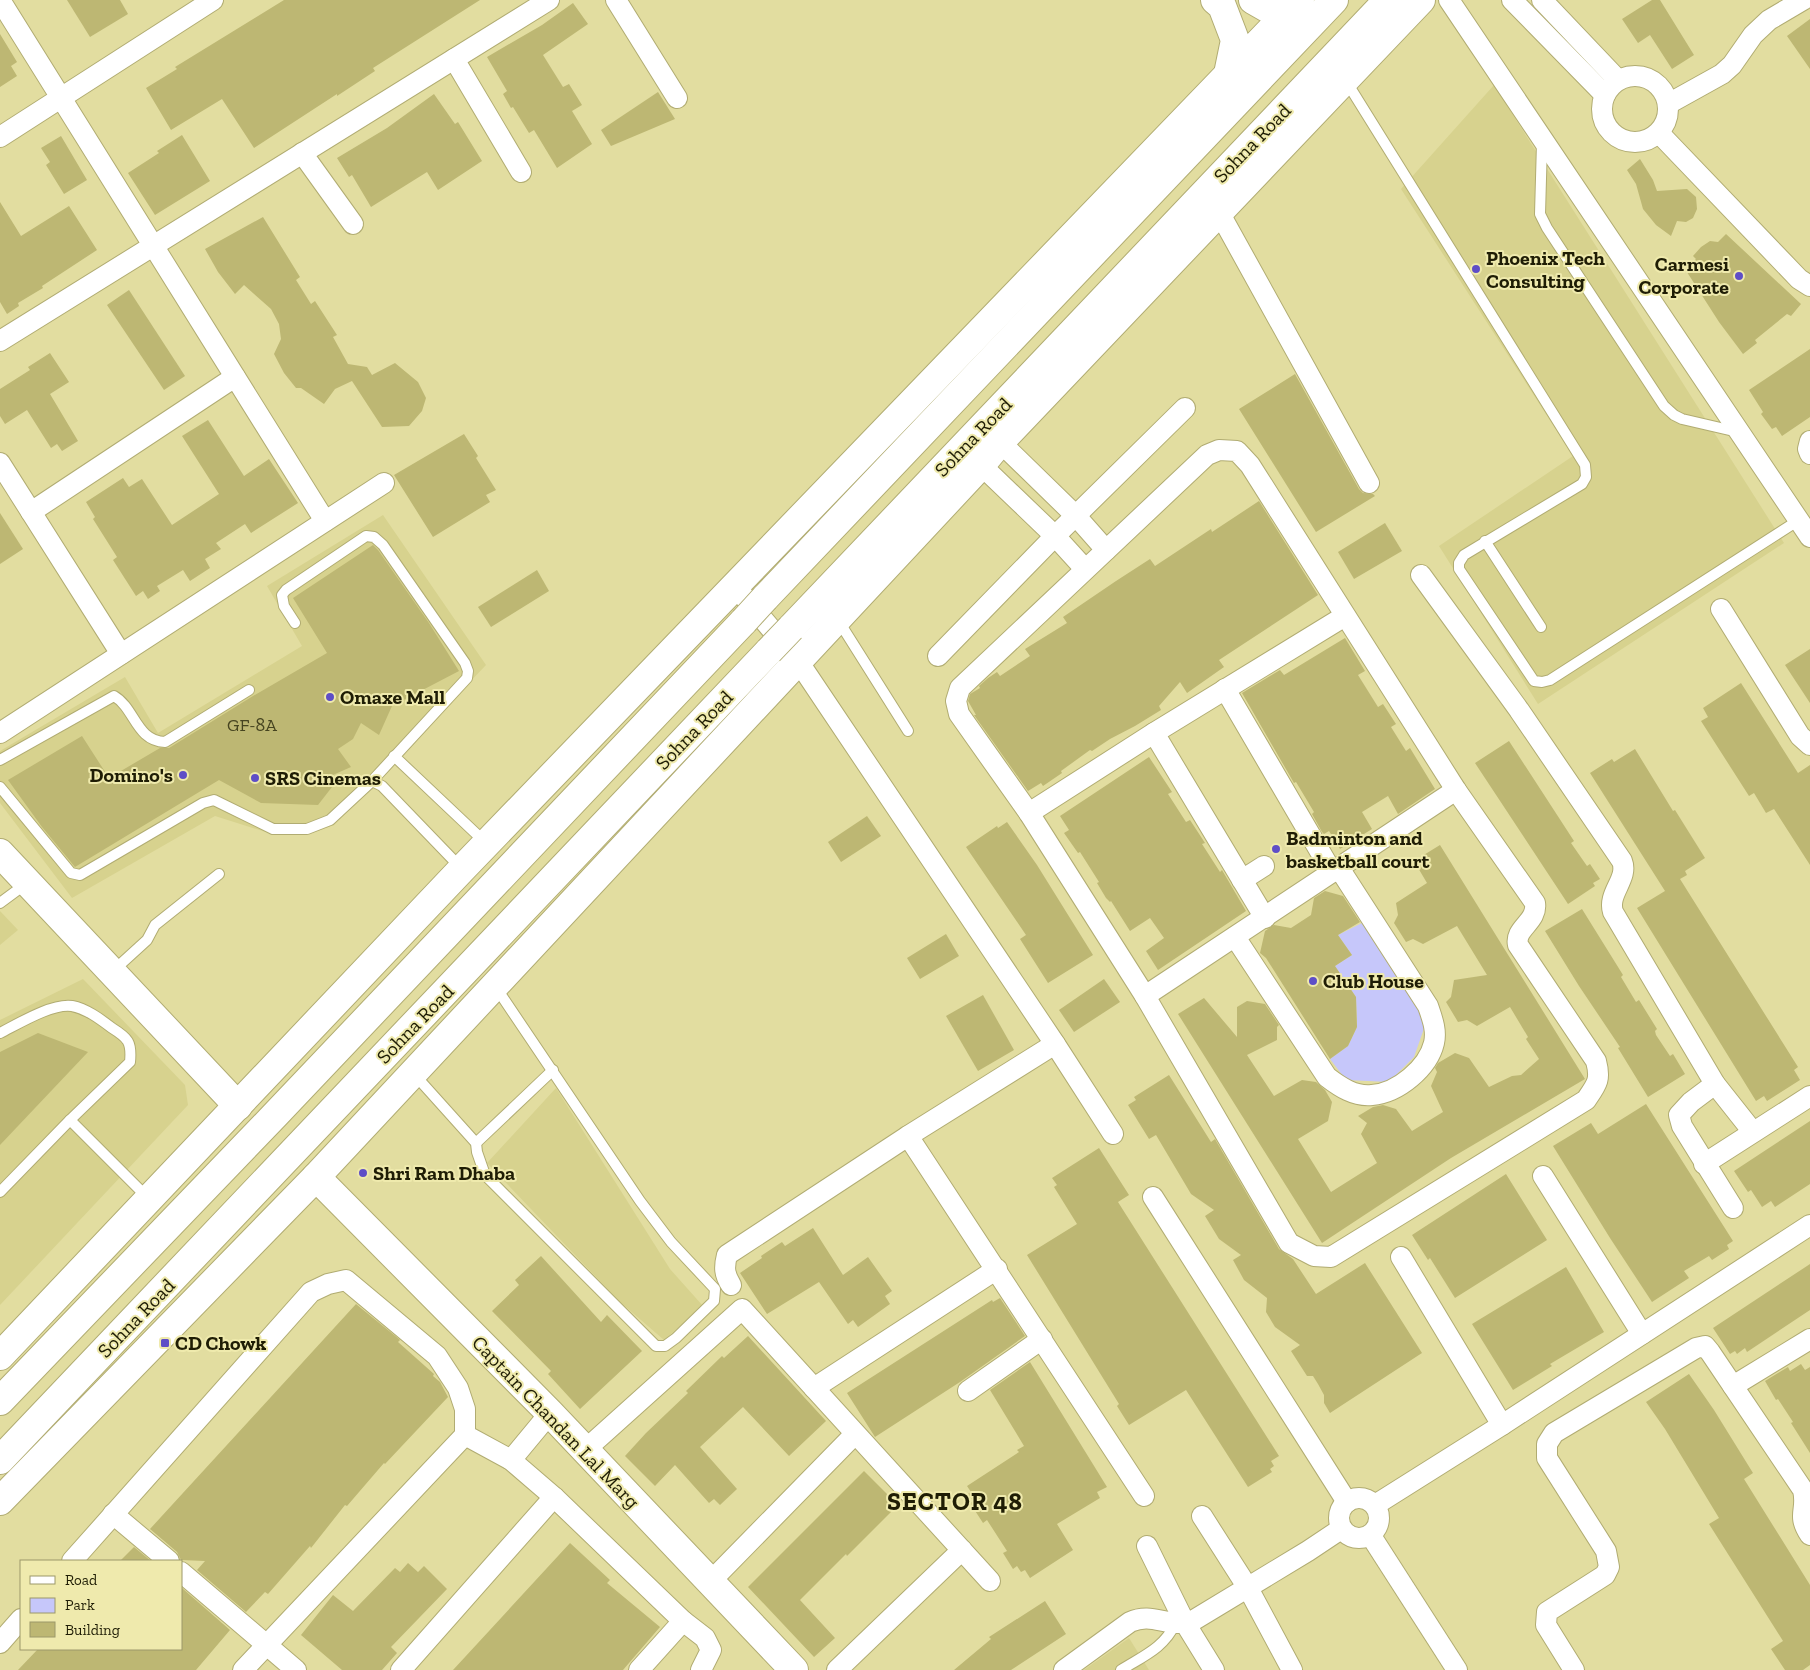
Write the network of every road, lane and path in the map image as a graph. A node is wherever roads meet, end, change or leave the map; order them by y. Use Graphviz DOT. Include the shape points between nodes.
graph roads {
  1 [pos="0,0"];
  2 [pos="213,0"];
  3 [pos="549,0"];
  4 [pos="616,0"];
  5 [pos="1216,0"];
  6 [pos="1254,0"];
  7 [pos="1334,0"];
  8 [pos="1388,0"];
  9 [pos="1422,0"];
  10 [pos="1449,0"];
  11 [pos="1512,0"];
  12 [pos="1542,0"];
  13 [pos="1803,0"];
  14 [pos="1298,2"];
  15 [pos="454,59"];
  16 [pos="1228,74"];
  17 [pos="1345,80"];
  18 [pos="1611,88"];
  19 [pos="61,98"];
  20 [pos="677,98"];
  21 [pos="1668,104"];
  22 [pos="1659,133"];
  23 [pos="0,137"];
  24 [pos="1542,139"];
  25 [pos="302,154"];
  26 [pos="521,172"];
  27 [pos="1219,212"];
  28 [pos="353,224"];
  29 [pos="154,246"];
  30 [pos="1810,286"];
  31 [pos="0,341"];
  32 [pos="235,377"];
  33 [pos="1185,408"];
  34 [pos="1740,432"];
  35 [pos="1810,441"];
  36 [pos="1000,442"];
  37 [pos="1810,454"];
  38 [pos="0,463"];
  39 [pos="981,465"];
  40 [pos="384,483"];
  41 [pos="1369,483"];
  42 [pos="31,512"];
  43 [pos="1076,516"];
  44 [pos="1799,520"];
  45 [pos="325,521"];
  46 [pos="1055,536"];
  47 [pos="1810,537"];
  48 [pos="1485,541"];
  49 [pos="1106,550"];
  50 [pos="1085,570"];
  51 [pos="1421,576"];
  52 [pos="735,586"];
  53 [pos="1721,609"];
  54 [pos="1344,616"];
  55 [pos="837,619"];
  56 [pos="295,623"];
  57 [pos="1541,627"];
  58 [pos="121,654"];
  59 [pos="938,656"];
  60 [pos="798,661"];
  61 [pos="1225,689"];
  62 [pos="249,690"];
  63 [pos="908,731"];
  64 [pos="0,733"];
  65 [pos="1154,733"];
  66 [pos="1810,745"];
  67 [pos="394,756"];
  68 [pos="0,760"];
  69 [pos="372,781"];
  70 [pos="0,787"];
  71 [pos="1456,790"];
  72 [pos="1029,813"];
  73 [pos="486,844"];
  74 [pos="0,853"];
  75 [pos="1264,866"];
  76 [pos="462,869"];
  77 [pos="1336,870"];
  78 [pos="218,874"];
  79 [pos="1242,880"];
  80 [pos="28,882"];
  81 [pos="0,903"];
  82 [pos="1265,918"];
  83 [pos="1235,937"];
  84 [pos="112,972"];
  85 [pos="495,985"];
  86 [pos="1145,996"];
  87 [pos="0,1033"];
  88 [pos="1055,1044"];
  89 [pos="553,1070"];
  90 [pos="413,1072"];
  91 [pos="1715,1084"];
  92 [pos="1810,1096"];
  93 [pos="238,1106"];
  94 [pos="70,1120"];
  95 [pos="1753,1132"];
  96 [pos="1113,1134"];
  97 [pos="908,1136"];
  98 [pos="476,1143"];
  99 [pos="1704,1164"];
  100 [pos="1543,1176"];
  101 [pos="316,1177"];
  102 [pos="0,1192"];
  103 [pos="1153,1197"];
  104 [pos="148,1198"];
  105 [pos="1733,1208"];
  106 [pos="1810,1225"];
  107 [pos="1401,1257"];
  108 [pos="996,1269"];
  109 [pos="731,1285"];
  110 [pos="1642,1334"];
  111 [pos="1042,1339"];
  112 [pos="1810,1339"];
  113 [pos="0,1356"];
  114 [pos="1733,1386"];
  115 [pos="814,1388"];
  116 [pos="968,1391"];
  117 [pos="0,1402"];
  118 [pos="550,1413"];
  119 [pos="1502,1425"];
  120 [pos="855,1434"];
  121 [pos="465,1435"];
  122 [pos="585,1450"];
  123 [pos="0,1460"];
  124 [pos="511,1460"];
  125 [pos="1144,1496"];
  126 [pos="554,1497"];
  127 [pos="0,1501"];
  128 [pos="1347,1502"];
  129 [pos="1375,1505"];
  130 [pos="113,1514"];
  131 [pos="1202,1516"];
  132 [pos="1341,1529"];
  133 [pos="1810,1535"];
  134 [pos="1371,1536"];
  135 [pos="1146,1546"];
  136 [pos="962,1550"];
  137 [pos="73,1560"];
  138 [pos="168,1560"];
  139 [pos="182,1573"];
  140 [pos="990,1581"];
  141 [pos="710,1582"];
  142 [pos="1248,1588"];
  143 [pos="20,1620"];
  144 [pos="683,1620"];
  145 [pos="1180,1624"];
  146 [pos="0,1644"];
  147 [pos="268,1644"];
  148 [pos="243,1670"];
  149 [pos="296,1670"];
  150 [pos="401,1670"];
  151 [pos="639,1670"];
  152 [pos="701,1670"];
  153 [pos="794,1670"];
  154 [pos="837,1670"];
  155 [pos="1064,1670"];
  156 [pos="1121,1670"];
  157 [pos="1214,1670"];
  158 [pos="1292,1670"];
  159 [pos="1457,1670"];
  160 [pos="1574,1670"];
  1 -- 19 [label="street"];
  2 -- 19 [label="street"];
  3 -- 15 [label="street"];
  4 -- 20 [label="street"];
  5 -- 16 [label="main road" via="1222,6 1235,40"];
  6 -- 14 [label="main road" via="1267,8"];
  7 -- 117 [label="main road, Sohna Road, bridge"];
  8 -- 123 [label="main road, Sohna Road, bridge"];
  9 -- 17 [label="main road"];
  10 -- 24 [label="street"];
  11 -- 18 [label="street"];
  12 -- 18 [label="street"];
  13 -- 21 [label="street" via="1769,20 1722,74"];
  14 -- 16 [label="main road"];
  15 -- 25 [label="street"];
  15 -- 26 [label="street"];
  16 -- 52 [label="main road"];
  17 -- 27 [label="main road"];
  17 -- 48 [label="lane" via="1585,465 1586,476 1582,484"];
  18 -- 21 [label="street" via="1628,76 1639,76 1658,85"];
  18 -- 22 [label="street" via="1602,104 1602,115 1612,134 1636,142 1651,139"];
  19 -- 23 [label="street"];
  19 -- 29 [label="street"];
  21 -- 22 [label="street" via="1667,120"];
  22 -- 30 [label="street" via="1799,279"];
  24 -- 34 [label="street"];
  24 -- 34 [label="lane" via="1540,214 1664,406 1682,420"];
  25 -- 28 [label="street"];
  25 -- 29 [label="street"];
  27 -- 36 [label="main road"];
  27 -- 41 [label="street"];
  29 -- 31 [label="street"];
  29 -- 32 [label="street"];
  32 -- 42 [label="street"];
  32 -- 45 [label="street"];
  33 -- 43 [label="street"];
  34 -- 44 [label="street"];
  35 -- 37 [label="street"];
  36 -- 39 [label="main road"];
  36 -- 43 [label="street"];
  38 -- 42 [label="street"];
  39 -- 46 [label="street"];
  39 -- 55 [label="main road"];
  40 -- 45 [label="street"];
  42 -- 58 [label="street"];
  43 -- 46 [label="street"];
  43 -- 49 [label="street"];
  44 -- 47 [label="street"];
  44 -- 48 [label="lane" via="1550,680 1542,682 1534,681 1459,569 1464,555"];
  45 -- 58 [label="street"];
  46 -- 50 [label="street"];
  46 -- 59 [label="street"];
  48 -- 57 [label="lane"];
  49 -- 50 [label="street"];
  49 -- 54 [label="street" via="1207,455 1219,450 1237,451 1250,465"];
  50 -- 72 [label="street" via="960,688 956,701 960,714"];
  51 -- 91 [label="street" via="1519,710 1622,861 1625,872 1612,901 1613,912"];
  52 -- 60 [label="street"];
  52 -- 73 [label="main road"];
  53 -- 66 [label="street" via="1800,736"];
  54 -- 61 [label="street"];
  54 -- 71 [label="street"];
  55 -- 60 [label="main road"];
  55 -- 63 [label="lane"];
  56 -- 67 [label="lane" via="284,606 282,595 286,590 366,536 374,537 383,545 468,671 468,678"];
  58 -- 64 [label="street"];
  60 -- 85 [label="main road"];
  60 -- 88 [label="street"];
  61 -- 65 [label="street"];
  61 -- 77 [label="street"];
  62 -- 68 [label="lane" via="165,742 155,742 146,736 122,700 114,696"];
  65 -- 72 [label="street"];
  65 -- 79 [label="street"];
  67 -- 69 [label="lane"];
  67 -- 73 [label="lane"];
  69 -- 70 [label="lane" via="330,820 307,829 273,829 214,800 203,803 80,874 71,873"];
  69 -- 76 [label="lane" via="382,786"];
  71 -- 77 [label="street"];
  71 -- 86 [label="street" via="1534,903 1536,910 1519,934 1518,946 1596,1061 1599,1074 1596,1086 1586,1100 1331,1257 1314,1256 1289,1243"];
  72 -- 86 [label="street"];
  73 -- 76 [label="main road"];
  74 -- 80 [label="main road"];
  75 -- 79 [label="street"];
  76 -- 93 [label="main road"];
  77 -- 82 [label="street"];
  77 -- 83 [label="street" via="1428,1006 1435,1027 1434,1043 1426,1062 1408,1080 1390,1091 1372,1095 1340,1088 1327,1077"];
  78 -- 84 [label="lane" via="155,926 148,940"];
  79 -- 82 [label="street"];
  80 -- 81 [label="lane"];
  80 -- 84 [label="main road"];
  82 -- 83 [label="street"];
  83 -- 86 [label="street"];
  84 -- 93 [label="main road"];
  85 -- 89 [label="lane"];
  85 -- 90 [label="main road"];
  87 -- 94 [label="lane" via="46,1010 70,1006 88,1012 127,1038 132,1051 130,1062"];
  88 -- 96 [label="street"];
  88 -- 97 [label="street"];
  89 -- 98 [label="lane"];
  89 -- 98 [label="lane" via="645,1208 671,1242 715,1289 714,1301 676,1338 664,1346 656,1346 485,1175"];
  90 -- 98 [label="lane"];
  90 -- 101 [label="main road"];
  91 -- 95 [label="street"];
  91 -- 99 [label="street" via="1679,1115"];
  92 -- 95 [label="street"];
  93 -- 104 [label="main road"];
  94 -- 102 [label="lane"];
  94 -- 104 [label="lane"];
  95 -- 99 [label="street"];
  97 -- 108 [label="street"];
  97 -- 109 [label="street" via="727,1255 724,1265"];
  99 -- 105 [label="street"];
  100 -- 110 [label="street"];
  101 -- 118 [label="main road, Captain Chandan Lal Marg"];
  101 -- 127 [label="main road"];
  103 -- 128 [label="street"];
  104 -- 113 [label="main road"];
  106 -- 110 [label="street"];
  107 -- 119 [label="street"];
  108 -- 111 [label="street"];
  108 -- 115 [label="street"];
  110 -- 119 [label="street"];
  111 -- 116 [label="street"];
  111 -- 125 [label="street"];
  112 -- 114 [label="street"];
  114 -- 133 [label="street" via="1803,1490 1802,1522"];
  114 -- 160 [label="street" via="1705,1346 1696,1348 1554,1433 1547,1444 1547,1458 1606,1551 1609,1567 1605,1575 1547,1612 1546,1625"];
  115 -- 120 [label="street"];
  115 -- 122 [label="street" via="742,1310"];
  118 -- 122 [label="main road, Captain Chandan Lal Marg"];
  118 -- 124 [label="street"];
  119 -- 129 [label="street"];
  120 -- 136 [label="street"];
  120 -- 141 [label="street"];
  121 -- 124 [label="street"];
  121 -- 130 [label="street" via="465,1409 458,1388 437,1356 346,1280 328,1284 311,1292"];
  121 -- 147 [label="street"];
  122 -- 141 [label="main road, Captain Chandan Lal Marg"];
  124 -- 126 [label="street"];
  126 -- 144 [label="street"];
  126 -- 150 [label="street"];
  128 -- 129 [label="street" via="1356,1498 1366,1499"];
  128 -- 132 [label="street" via="1340,1509"];
  129 -- 134 [label="street" via="1378,1527"];
  130 -- 137 [label="street"];
  130 -- 138 [label="street"];
  131 -- 142 [label="street"];
  132 -- 134 [label="street" via="1349,1537"];
  132 -- 142 [label="street"];
  134 -- 159 [label="street"];
  135 -- 145 [label="street"];
  136 -- 140 [label="street"];
  136 -- 154 [label="street"];
  139 -- 147 [label="street"];
  141 -- 153 [label="main road, Captain Chandan Lal Marg"];
  142 -- 145 [label="street" via="1194,1620"];
  142 -- 158 [label="street"];
  143 -- 146 [label="street"];
  144 -- 151 [label="street"];
  144 -- 152 [label="street" via="705,1638 711,1650"];
  145 -- 155 [label="street" via="1138,1618"];
  145 -- 156 [label="lane" via="1162,1644"];
  145 -- 157 [label="street"];
  147 -- 148 [label="street"];
  147 -- 149 [label="street"];
}
